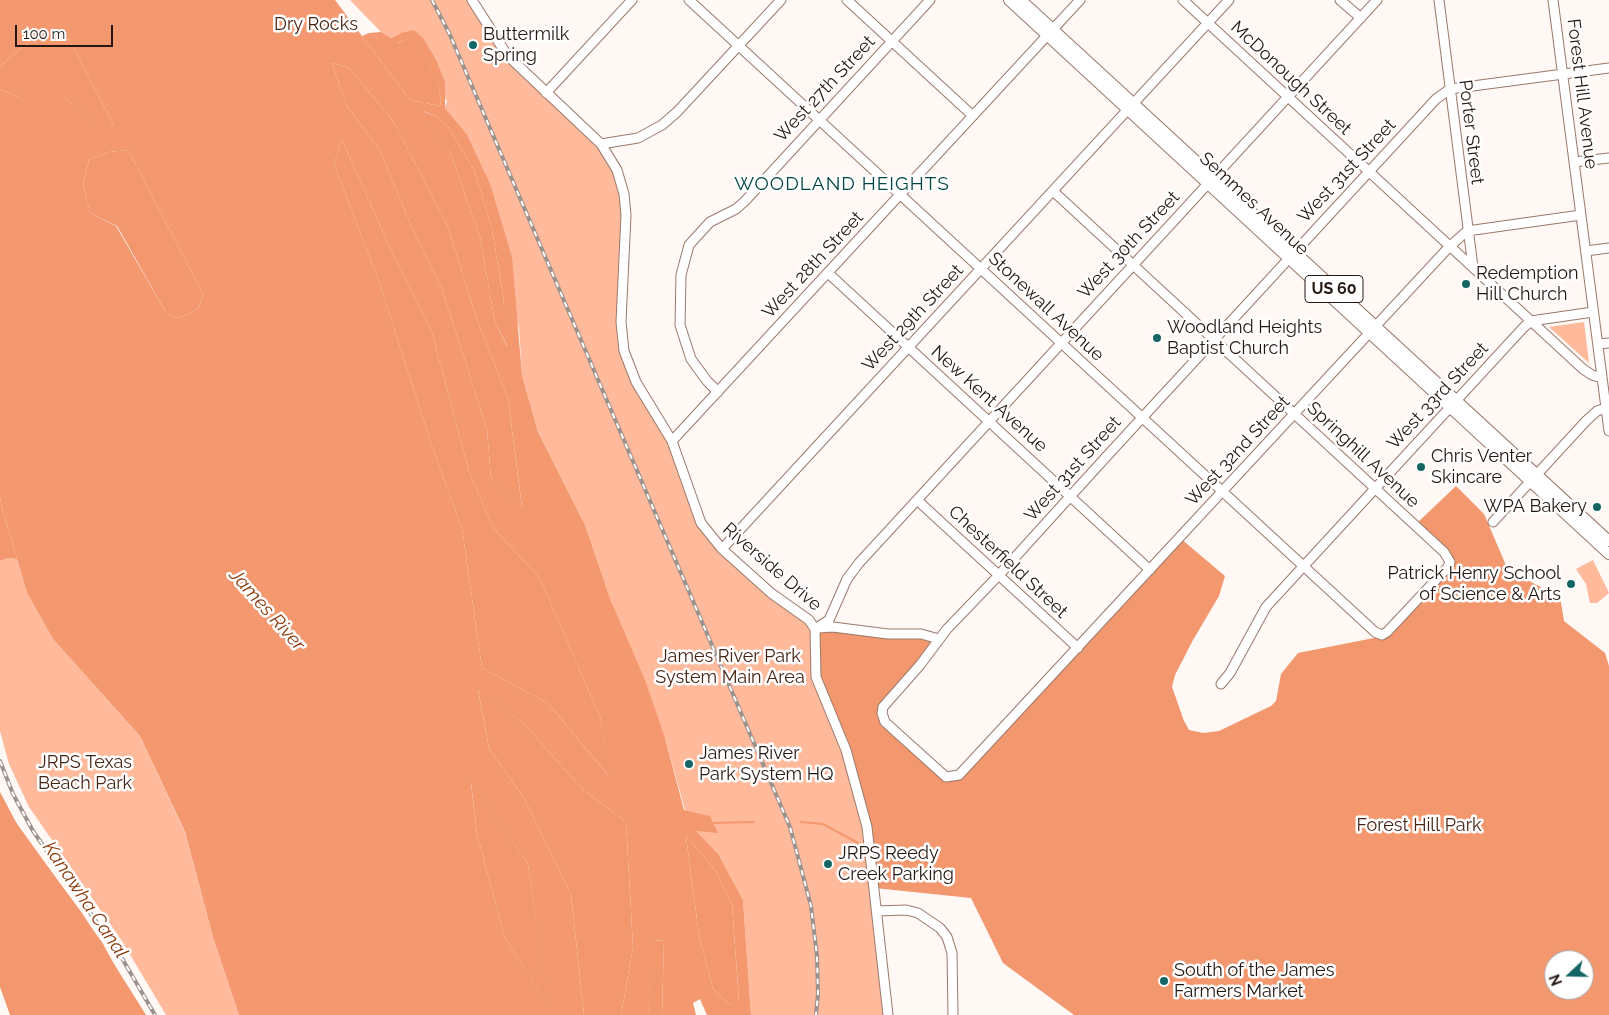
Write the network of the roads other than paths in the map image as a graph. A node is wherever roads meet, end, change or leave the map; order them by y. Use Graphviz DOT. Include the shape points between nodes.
graph roads {
  1 [pos="632,0"];
  2 [pos="689,0"];
  3 [pos="781,0"];
  4 [pos="848,0"];
  5 [pos="930,0"];
  6 [pos="1009,0"];
  7 [pos="1021,0"];
  8 [pos="1080,0"];
  9 [pos="1183,0"];
  10 [pos="1229,0"];
  11 [pos="1340,0"];
  12 [pos="1377,0"];
  13 [pos="1439,0"];
  14 [pos="1553,0"];
  15 [pos="477,2"];
  16 [pos="1361,18"];
  17 [pos="1208,24"];
  18 [pos="1050,32"];
  19 [pos="892,41"];
  20 [pos="739,46"];
  21 [pos="1609,68"];
  22 [pos="1563,74"];
  23 [pos="1450,89"];
  24 [pos="546,93"];
  25 [pos="1288,98"];
  26 [pos="1130,106"];
  27 [pos="974,116"];
  28 [pos="820,120"];
  29 [pos="600,144"];
  30 [pos="1609,158"];
  31 [pos="1574,162"];
  32 [pos="1369,172"];
  33 [pos="1211,181"];
  34 [pos="1053,191"];
  35 [pos="900,195"];
  36 [pos="1581,216"];
  37 [pos="1467,231"];
  38 [pos="1449,246"];
  39 [pos="1609,248"];
  40 [pos="1586,251"];
  41 [pos="1292,256"];
  42 [pos="1134,265"];
  43 [pos="980,268"];
  44 [pos="1473,268"];
  45 [pos="828,273"];
  46 [pos="1594,312"];
  47 [pos="1531,321"];
  48 [pos="1372,330"];
  49 [pos="1214,339"];
  50 [pos="1061,343"];
  51 [pos="1609,343"];
  52 [pos="1598,344"];
  53 [pos="908,347"];
  54 [pos="1602,378"];
  55 [pos="718,392"];
  56 [pos="1453,404"];
  57 [pos="1606,408"];
  58 [pos="1295,413"];
  59 [pos="1142,417"];
  60 [pos="989,422"];
  61 [pos="1609,431"];
  62 [pos="672,441"];
  63 [pos="1533,478"];
  64 [pos="1375,488"];
  65 [pos="1222,492"];
  66 [pos="1070,496"];
  67 [pos="917,500"];
  68 [pos="1494,522"];
  69 [pos="1609,541"];
  70 [pos="722,549"];
  71 [pos="1609,554"];
  72 [pos="1304,567"];
  73 [pos="1150,570"];
  74 [pos="998,576"];
  75 [pos="815,629"];
  76 [pos="1382,635"];
  77 [pos="939,639"];
  78 [pos="1078,648"];
  79 [pos="1221,684"];
  80 [pos="954,778"];
  81 [pos="877,911"];
  82 [pos="888,1015"];
  83 [pos="953,1015"];
  1 -- 24 [label="street"];
  2 -- 20 [label="street, Stonewall Avenue"];
  3 -- 20 [label="street"];
  4 -- 19 [label="street"];
  5 -- 19 [label="street, West 27th Street"];
  6 -- 18 [label="main road, Semmes Avenue / US 60"];
  7 -- 18 [label="main road, Semmes Avenue / US 60"];
  8 -- 18 [label="street, West 28th Street"];
  9 -- 17 [label="street, McDonough Street"];
  10 -- 17 [label="street, West 29th Street"];
  11 -- 16 [label="street"];
  12 -- 16 [label="street, West 30th Street"];
  13 -- 23 [label="street, Porter Street"];
  14 -- 22 [label="street, Forest Hill Avenue"];
  15 -- 24 [label="street, Riverside Drive" via="507,55"];
  16 -- 25 [label="street, West 30th Street"];
  17 -- 25 [label="street, McDonough Street"];
  17 -- 26 [label="street, West 29th Street"];
  18 -- 26 [label="main road, Semmes Avenue / US 60"];
  18 -- 27 [label="street, West 28th Street"];
  19 -- 27 [label="street"];
  19 -- 28 [label="street, West 27th Street"];
  20 -- 28 [label="street, Stonewall Avenue"];
  20 -- 29 [label="street" via="662,125 638,138"];
  21 -- 22 [label="street"];
  22 -- 23 [label="street"];
  22 -- 31 [label="street, Forest Hill Avenue"];
  23 -- 32 [label="street, West 31st Street" via="1436,99"];
  23 -- 37 [label="street, Porter Street"];
  24 -- 29 [label="street, Riverside Drive"];
  25 -- 32 [label="street, McDonough Street"];
  25 -- 33 [label="street, West 30th Street"];
  26 -- 33 [label="main road, Semmes Avenue / US 60"];
  26 -- 34 [label="street, West 29th Street"];
  27 -- 35 [label="street, West 28th Street"];
  28 -- 35 [label="street, Stonewall Avenue"];
  28 -- 55 [label="street, West 27th Street" via="745,201 710,222 689,245 681,268 679,307 682,336 698,370"];
  29 -- 62 [label="street, Riverside Drive" via="617,170 625,203 621,322 624,351 636,382"];
  30 -- 31 [label="street"];
  31 -- 36 [label="street, Forest Hill Avenue"];
  32 -- 38 [label="street, McDonough Street"];
  32 -- 41 [label="street, West 31st Street"];
  33 -- 41 [label="main road, Semmes Avenue / US 60"];
  33 -- 42 [label="street, West 30th Street"];
  34 -- 42 [label="street, Springhill Avenue"];
  34 -- 43 [label="street, West 29th Street"];
  35 -- 43 [label="street, Stonewall Avenue"];
  35 -- 45 [label="street, West 28th Street"];
  36 -- 37 [label="street"];
  36 -- 40 [label="street, Forest Hill Avenue"];
  37 -- 38 [label="street, West 32nd Street"];
  37 -- 44 [label="street, Porter Street"];
  38 -- 44 [label="street, McDonough Street"];
  38 -- 48 [label="street, West 32nd Street"];
  39 -- 40 [label="street"];
  40 -- 46 [label="street, Forest Hill Avenue"];
  41 -- 48 [label="main road, Semmes Avenue / US 60"];
  41 -- 49 [label="street, West 31st Street"];
  42 -- 49 [label="street, Springhill Avenue"];
  42 -- 50 [label="street, West 30th Street"];
  43 -- 50 [label="street, Stonewall Avenue"];
  43 -- 53 [label="street, West 29th Street"];
  44 -- 47 [label="street, McDonough Street"];
  45 -- 53 [label="street, New Kent Avenue"];
  45 -- 55 [label="street, West 28th Street"];
  46 -- 47 [label="street"];
  46 -- 52 [label="street, Forest Hill Avenue"];
  47 -- 54 [label="street, McDonough Street" via="1583,369"];
  47 -- 56 [label="street, West 33rd Street"];
  48 -- 56 [label="main road, Semmes Avenue / US 60"];
  48 -- 58 [label="street, West 32nd Street"];
  49 -- 58 [label="street, Springhill Avenue"];
  49 -- 59 [label="street, West 31st Street"];
  50 -- 59 [label="street, Stonewall Avenue"];
  50 -- 60 [label="street, West 30th Street"];
  51 -- 52 [label="street"];
  52 -- 54 [label="street, Forest Hill Avenue"];
  53 -- 60 [label="street, New Kent Avenue"];
  53 -- 70 [label="street, West 29th Street"];
  54 -- 57 [label="street, Forest Hill Avenue"];
  55 -- 62 [label="street, West 28th Street"];
  56 -- 63 [label="main road, Semmes Avenue / US 60"];
  56 -- 64 [label="street, West 33rd Street"];
  57 -- 61 [label="street, Forest Hill Avenue"];
  57 -- 63 [label="street" via="1586,421"];
  58 -- 64 [label="street, Springhill Avenue"];
  58 -- 65 [label="street, West 32nd Street"];
  59 -- 65 [label="street, Stonewall Avenue"];
  59 -- 66 [label="street, West 31st Street"];
  60 -- 66 [label="street, New Kent Avenue"];
  60 -- 67 [label="street, West 30th Street"];
  62 -- 70 [label="street, Riverside Drive" via="701,523"];
  63 -- 68 [label="street"];
  63 -- 69 [label="main road, Semmes Avenue / US 60"];
  63 -- 71 [label="main road, Semmes Avenue / US 60"];
  64 -- 72 [label="street, West 33rd Street"];
  64 -- 76 [label="street, Springhill Avenue" via="1444,552 1450,562 1446,570"];
  65 -- 72 [label="street, Stonewall Avenue"];
  65 -- 73 [label="street, West 32nd Street"];
  66 -- 73 [label="street, New Kent Avenue"];
  66 -- 74 [label="street, West 31st Street"];
  67 -- 74 [label="street, Chesterfield Street"];
  67 -- 75 [label="street, West 30th Street" via="852,572 829,620"];
  70 -- 75 [label="street, Riverside Drive" via="771,593 809,620"];
  72 -- 76 [label="street, Stonewall Avenue"];
  72 -- 79 [label="street, West 33rd Street" via="1266,607"];
  73 -- 78 [label="street, West 32nd Street"];
  74 -- 77 [label="street, West 31st Street"];
  74 -- 78 [label="street, Chesterfield Street"];
  75 -- 77 [label="street" via="833,627 888,634 921,634"];
  75 -- 81 [label="street, Riverside Drive" via="816,677 858,788"];
  77 -- 80 [label="street, West 31st Street" via="885,705 882,713 888,725 944,776"];
  78 -- 80 [label="street, West 32nd Street"];
  81 -- 82 [label="street, Riverside Drive"];
  81 -- 83 [label="street" via="918,913 947,937 952,953"];
}
